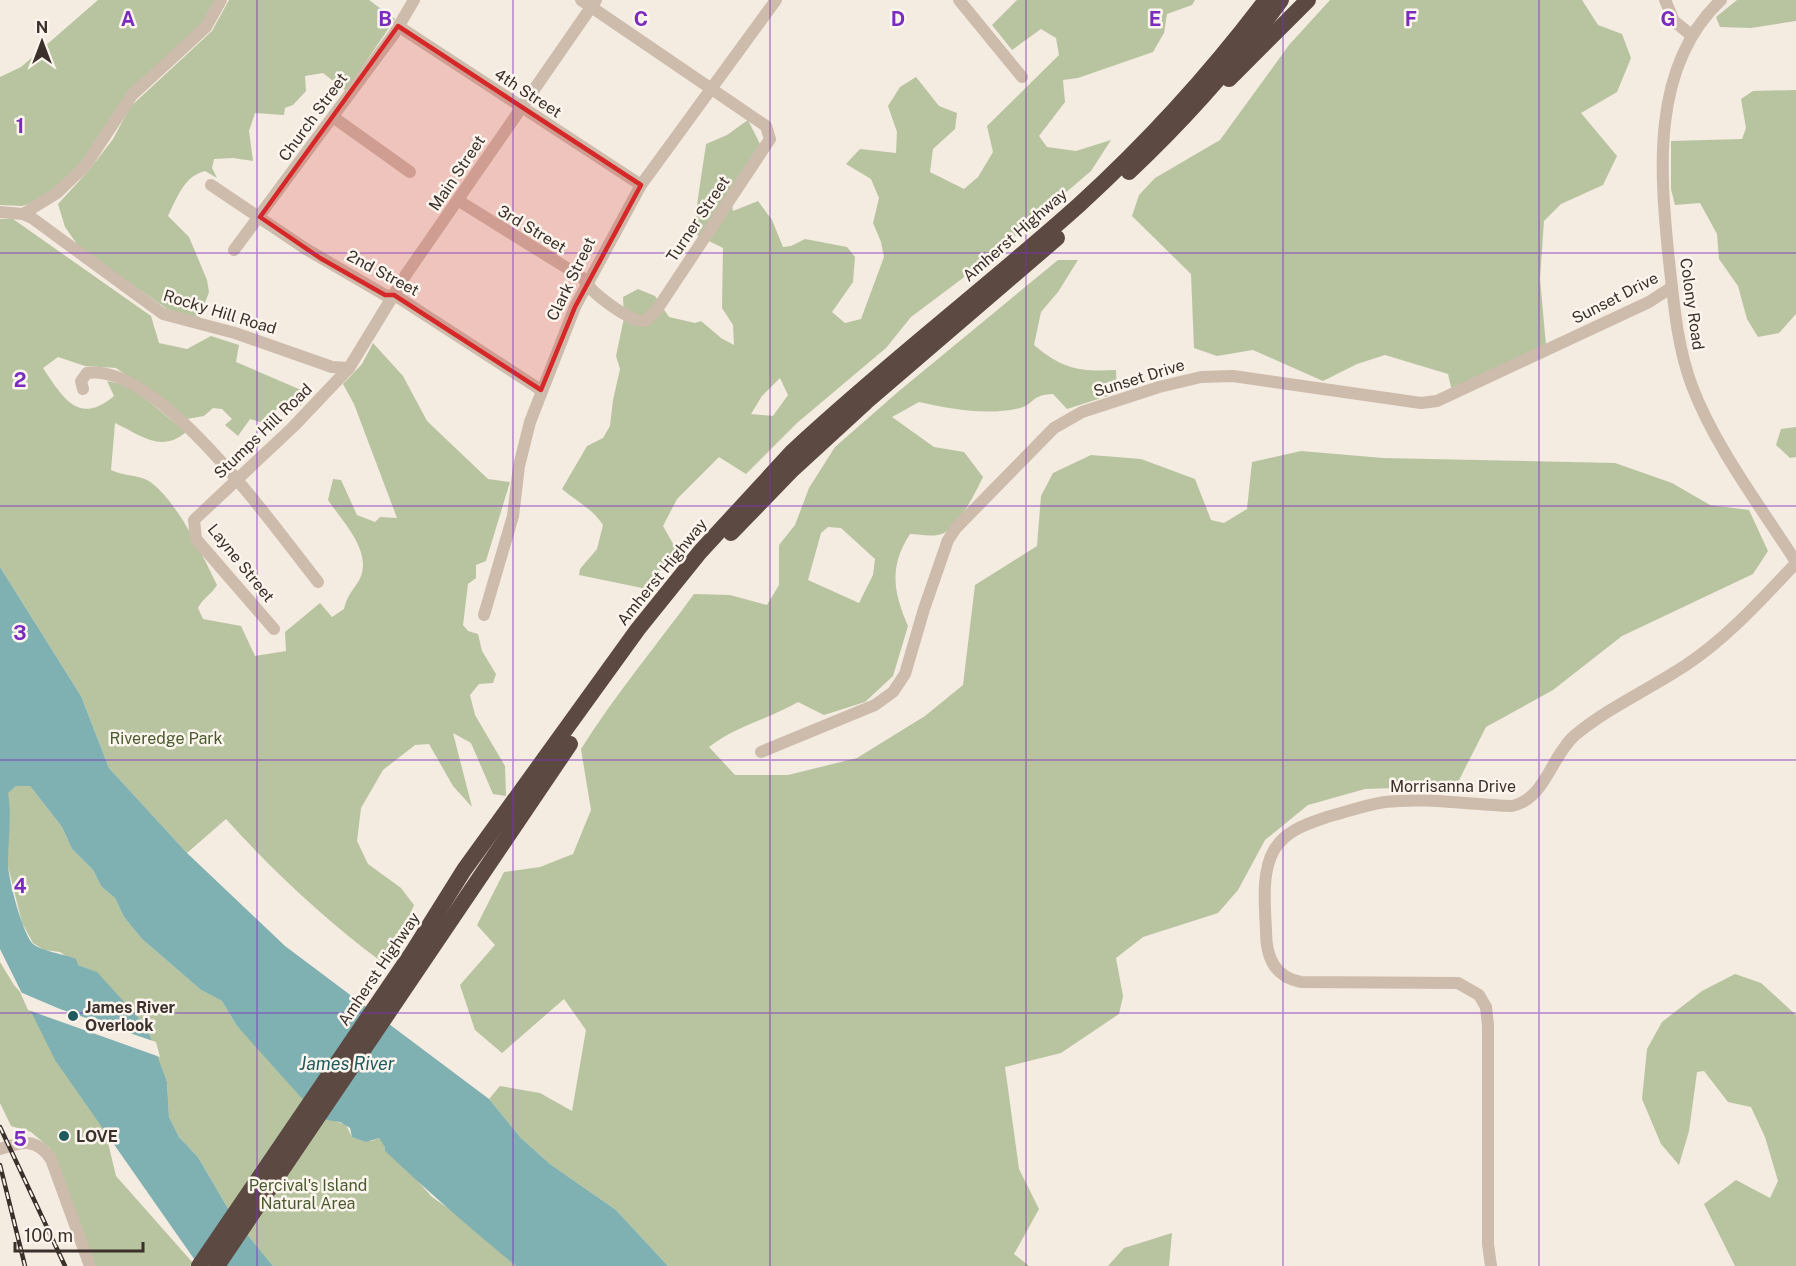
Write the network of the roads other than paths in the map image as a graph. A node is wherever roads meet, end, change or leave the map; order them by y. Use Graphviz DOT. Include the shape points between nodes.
graph roads {
  1 [pos="221,0"];
  2 [pos="414,0"];
  3 [pos="776,0"];
  4 [pos="959,0"];
  5 [pos="1264,0"];
  6 [pos="1281,0"];
  7 [pos="1308,0"];
  8 [pos="1665,0"];
  9 [pos="1721,0"];
  10 [pos="589,2"];
  11 [pos="398,26"];
  12 [pos="1690,35"];
  13 [pos="1022,77"];
  14 [pos="713,88"];
  15 [pos="522,108"];
  16 [pos="333,117"];
  17 [pos="1170,132"];
  18 [pos="410,172"];
  19 [pos="211,185"];
  20 [pos="641,185"];
  21 [pos="459,201"];
  22 [pos="0,212"];
  23 [pos="23,214"];
  24 [pos="260,217"];
  25 [pos="234,250"];
  26 [pos="586,285"];
  27 [pos="1672,287"];
  28 [pos="393,295"];
  29 [pos="349,368"];
  30 [pos="83,389"];
  31 [pos="541,390"];
  32 [pos="236,481"];
  33 [pos="197,514"];
  34 [pos="1796,563"];
  35 [pos="318,582"];
  36 [pos="484,615"];
  37 [pos="274,629"];
  38 [pos="761,752"];
  39 [pos="418,957"];
  40 [pos="0,1149"];
  41 [pos="90,1266"];
  42 [pos="205,1266"];
  43 [pos="1491,1266"];
  1 -- 23 [label="street" via="206,27 132,95 86,165 57,193"];
  2 -- 11 [label="street, Church Street"];
  3 -- 14 [label="street, Clark Street"];
  4 -- 13 [label="street"];
  5 -- 39 [label="highway, Amherst Highway" via="1165,120 1080,204 831,416 756,488 638,629 464,870"];
  6 -- 17 [label="highway, Amherst Highway"];
  7 -- 17 [label="highway" via="1255,55"];
  8 -- 12 [label="street" via="1674,21"];
  9 -- 12 [label="street, Colony Road"];
  10 -- 14 [label="street"];
  10 -- 15 [label="street, Main Street"];
  11 -- 15 [label="street, 4th Street"];
  11 -- 16 [label="street, Church Street"];
  12 -- 27 [label="street, Colony Road" via="1669,97 1662,153"];
  14 -- 20 [label="street, Clark Street"];
  14 -- 26 [label="street, Turner Street" via="766,126 770,134 737,191 650,319 632,318"];
  15 -- 20 [label="street, 4th Street"];
  15 -- 21 [label="street, Main Street"];
  16 -- 18 [label="street"];
  16 -- 24 [label="street, Church Street"];
  17 -- 39 [label="highway, Amherst Highway" via="1027,265 866,402 724,540 642,639"];
  19 -- 24 [label="street, 2nd Street"];
  20 -- 26 [label="street, Clark Street"];
  21 -- 26 [label="street, 3rd Street" via="583,278"];
  21 -- 28 [label="street, Main Street"];
  22 -- 23 [label="street, Rocky Hill Road"];
  23 -- 29 [label="street, Rocky Hill Road" via="163,314"];
  24 -- 25 [label="street, Church Street"];
  24 -- 28 [label="street, 2nd Street" via="320,258 385,295"];
  26 -- 31 [label="street, Clark Street"];
  27 -- 34 [label="street, Colony Road" via="1682,353 1702,408"];
  27 -- 38 [label="street, Sunset Drive" via="1547,351 1432,402 1218,376 1159,387 1068,419 1044,436 948,540 905,674 893,692 874,705"];
  28 -- 29 [label="street, Main Street"];
  28 -- 31 [label="street, 2nd Street"];
  29 -- 32 [label="street, Stumps Hill Road"];
  30 -- 32 [label="street" via="82,376 92,372 117,376 134,384 180,418"];
  31 -- 36 [label="street, Clark Street" via="519,466 513,516"];
  32 -- 33 [label="street, Stumps Hill Road"];
  32 -- 35 [label="street"];
  33 -- 37 [label="street, Layne Street" via="193,526 196,539"];
  34 -- 43 [label="street, Morrisanna Drive" via="1706,651 1573,737 1526,801 1512,806 1402,801 1366,806 1299,827 1274,850 1267,876 1266,941 1272,964 1281,974 1301,982 1458,983 1473,990 1484,1002 1489,1042"];
  39 -- 42 [label="highway, Amherst Highway"];
  40 -- 41 [label="street" via="27,1141 37,1143 51,1159"];
}
